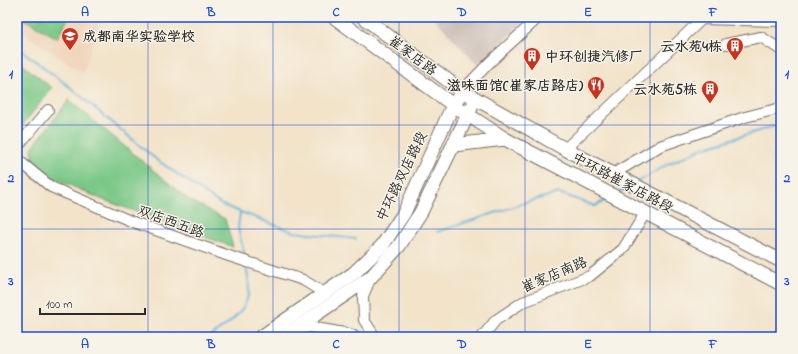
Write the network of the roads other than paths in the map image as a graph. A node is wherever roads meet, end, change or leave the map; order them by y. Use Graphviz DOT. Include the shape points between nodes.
graph roads {
  1 [pos="334,17"];
  2 [pos="363,17"];
  3 [pos="539,17"];
  4 [pos="781,20"];
  5 [pos="726,44"];
  6 [pos="781,50"];
  7 [pos="462,91"];
  8 [pos="476,99"];
  9 [pos="453,105"];
  10 [pos="781,108"];
  11 [pos="48,110"];
  12 [pos="467,115"];
  13 [pos="505,139"];
  14 [pos="454,145"];
  15 [pos="17,147"];
  16 [pos="565,149"];
  17 [pos="17,159"];
  18 [pos="616,176"];
  19 [pos="646,212"];
  20 [pos="781,261"];
  21 [pos="371,277"];
  22 [pos="781,284"];
  23 [pos="324,293"];
  24 [pos="781,332"];
  25 [pos="287,334"];
  26 [pos="261,337"];
  27 [pos="355,337"];
  28 [pos="374,337"];
  29 [pos="482,337"];
  30 [pos="778,337"];
  1 -- 9 [label="main road, 崔家店路"];
  2 -- 7 [label="main road, 崔家店路"];
  3 -- 7 [label="street"];
  4 -- 16 [label="street" via="702,19"];
  5 -- 6 [label="street" via="761,38"];
  7 -- 8 [label="main road, 中环路崔家店路段"];
  7 -- 9 [label="main road, 中环路双店路段"];
  8 -- 12 [label="main road"];
  8 -- 16 [label="main road, 中环路崔家店路段"];
  9 -- 12 [label="main road, 中环路崔家店路段"];
  9 -- 23 [label="main road, 中环路双店路段" via="404,213 382,246 354,273"];
  10 -- 18 [label="street" via="660,146"];
  11 -- 15 [label="street"];
  12 -- 13 [label="main road, 中环路崔家店路段"];
  12 -- 14 [label="main road"];
  13 -- 14 [label="main road"];
  13 -- 19 [label="main road, 中环路崔家店路段"];
  14 -- 21 [label="main road" via="421,212 399,246"];
  16 -- 18 [label="main road, 中环路崔家店路段"];
  17 -- 23 [label="street, 双店西五路" via="51,187 133,222 303,280"];
  18 -- 20 [label="main road, 中环路崔家店路段"];
  19 -- 22 [label="main road, 中环路崔家店路段"];
  19 -- 29 [label="street, 崔家店南路" via="623,249 590,276 523,302 496,320"];
  21 -- 25 [label="main road"];
  21 -- 28 [label="street" via="363,296 364,320"];
  23 -- 26 [label="main road, 中环路双店路段"];
  24 -- 30 [label="street"];
  25 -- 27 [label="street" via="310,328"];
}
